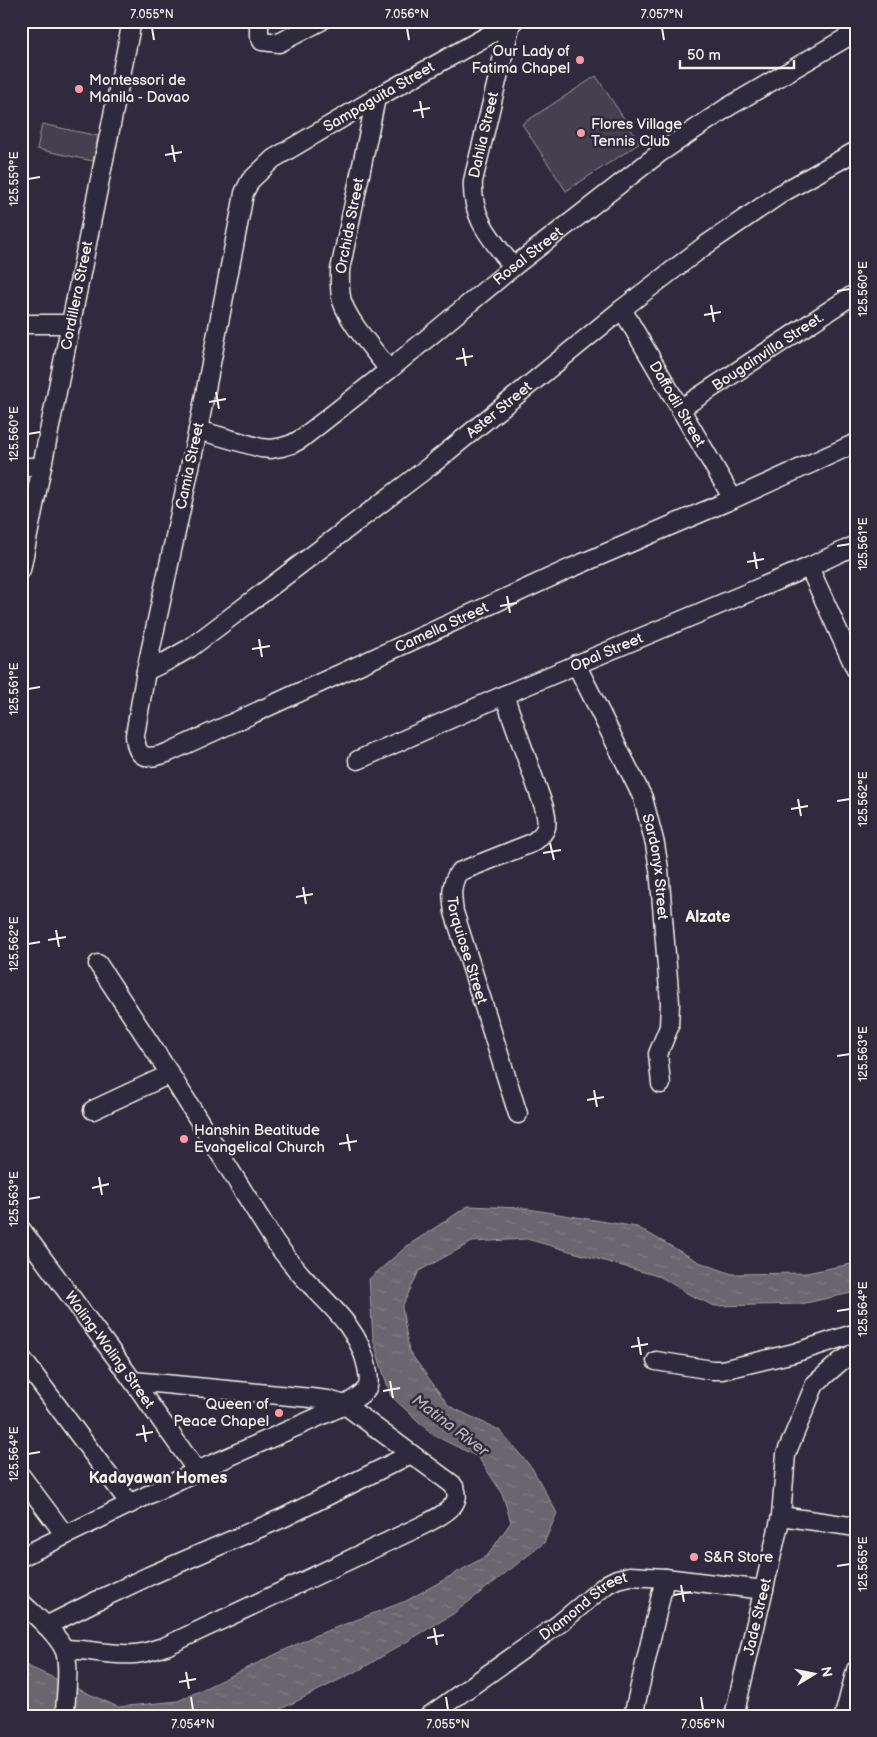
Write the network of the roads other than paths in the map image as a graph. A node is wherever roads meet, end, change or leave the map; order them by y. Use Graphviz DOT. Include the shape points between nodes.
graph roads {
  1 [pos="132,21"];
  2 [pos="259,21"];
  3 [pos="321,21"];
  4 [pos="512,22"];
  5 [pos="856,32"];
  6 [pos="376,98"];
  7 [pos="856,151"];
  8 [pos="250,181"];
  9 [pos="513,267"];
  10 [pos="856,293"];
  11 [pos="622,309"];
  12 [pos="21,324"];
  13 [pos="72,324"];
  14 [pos="389,370"];
  15 [pos="680,409"];
  16 [pos="198,430"];
  17 [pos="856,443"];
  18 [pos="42,466"];
  19 [pos="21,467"];
  20 [pos="733,500"];
  21 [pos="856,545"];
  22 [pos="809,567"];
  23 [pos="21,570"];
  24 [pos="850,640"];
  25 [pos="576,664"];
  26 [pos="856,670"];
  27 [pos="146,671"];
  28 [pos="504,695"];
  29 [pos="139,752"];
  30 [pos="358,760"];
  31 [pos="98,964"];
  32 [pos="170,1074"];
  33 [pos="660,1084"];
  34 [pos="93,1110"];
  35 [pos="518,1114"];
  36 [pos="21,1229"];
  37 [pos="856,1333"];
  38 [pos="856,1352"];
  39 [pos="21,1357"];
  40 [pos="656,1361"];
  41 [pos="133,1381"];
  42 [pos="345,1405"];
  43 [pos="411,1454"];
  44 [pos="197,1471"];
  45 [pos="21,1476"];
  46 [pos="130,1504"];
  47 [pos="781,1516"];
  48 [pos="856,1527"];
  49 [pos="65,1535"];
  50 [pos="21,1556"];
  51 [pos="665,1578"];
  52 [pos="764,1590"];
  53 [pos="21,1602"];
  54 [pos="46,1626"];
  55 [pos="64,1649"];
  56 [pos="856,1670"];
  57 [pos="65,1716"];
  58 [pos="429,1716"];
  59 [pos="633,1716"];
  60 [pos="734,1716"];
  61 [pos="844,1716"];
  1 -- 13 [label="street, Cordillera Street"];
  2 -- 3 [label="street" via="262,41 279,43"];
  4 -- 6 [label="street, Sampaguita Street"];
  4 -- 9 [label="street, Dahlia Street" via="472,195 482,225"];
  5 -- 9 [label="street, Rosal Street" via="691,131"];
  6 -- 8 [label="street, Sampaguita Street" via="273,159"];
  6 -- 14 [label="street, Orchids Street" via="340,270 340,286 350,318"];
  7 -- 11 [label="street, Aster Street" via="738,222"];
  8 -- 16 [label="street, Camia Street" via="240,210"];
  9 -- 14 [label="street, Rosal Street"];
  10 -- 15 [label="street, Bougainvilla Street."];
  11 -- 15 [label="street, Daffodil Street"];
  11 -- 27 [label="street, Aster Street" via="430,466 206,637"];
  12 -- 13 [label="street"];
  13 -- 18 [label="street, Cordillera Street"];
  14 -- 16 [label="street, Rosal Street" via="301,439 282,448 261,448"];
  15 -- 20 [label="street, Daffodil Street"];
  16 -- 27 [label="street, Camia Street"];
  17 -- 20 [label="street, Camella Street"];
  18 -- 19 [label="street"];
  18 -- 23 [label="street, Cordillera Street"];
  20 -- 29 [label="street, Camella Street" via="571,568 167,753 146,758"];
  21 -- 22 [label="street, Opal Street"];
  22 -- 24 [label="street"];
  22 -- 25 [label="street, Opal Street"];
  24 -- 26 [label="street"];
  25 -- 28 [label="street, Opal Street"];
  25 -- 33 [label="street, Sardonyx Street" via="642,798 655,844 670,1004 669,1027 658,1054"];
  27 -- 29 [label="street, Camia Street" via="135,735"];
  28 -- 30 [label="street, Opal Street"];
  28 -- 35 [label="street, Torquiose Street" via="544,807 546,827 542,836 532,843 459,872 452,887 452,898"];
  31 -- 32 [label="street"];
  32 -- 34 [label="street"];
  32 -- 42 [label="street" via="275,1242 356,1336 369,1383 362,1393"];
  36 -- 41 [label="street, Waling-Waling Street"];
  37 -- 40 [label="street" via="794,1353 722,1370"];
  38 -- 47 [label="street, Jade Street" via="815,1384 786,1454"];
  39 -- 46 [label="street"];
  41 -- 42 [label="street" via="311,1398"];
  41 -- 44 [label="street, Waling-Waling Street"];
  42 -- 43 [label="street"];
  42 -- 44 [label="street"];
  43 -- 54 [label="street" via="285,1517 149,1576"];
  43 -- 55 [label="street" via="456,1489 454,1504 442,1514 166,1646 136,1654"];
  44 -- 46 [label="street"];
  45 -- 49 [label="street"];
  46 -- 49 [label="street"];
  47 -- 48 [label="street"];
  47 -- 52 [label="street, Jade Street"];
  49 -- 50 [label="street"];
  51 -- 52 [label="street, Diamond Street"];
  51 -- 58 [label="street, Diamond Street" via="630,1576 607,1584 559,1624"];
  51 -- 59 [label="street"];
  52 -- 60 [label="street, Jade Street"];
  53 -- 54 [label="street"];
  54 -- 55 [label="street"];
  55 -- 57 [label="street" via="67,1667"];
  56 -- 61 [label="street"];
}
